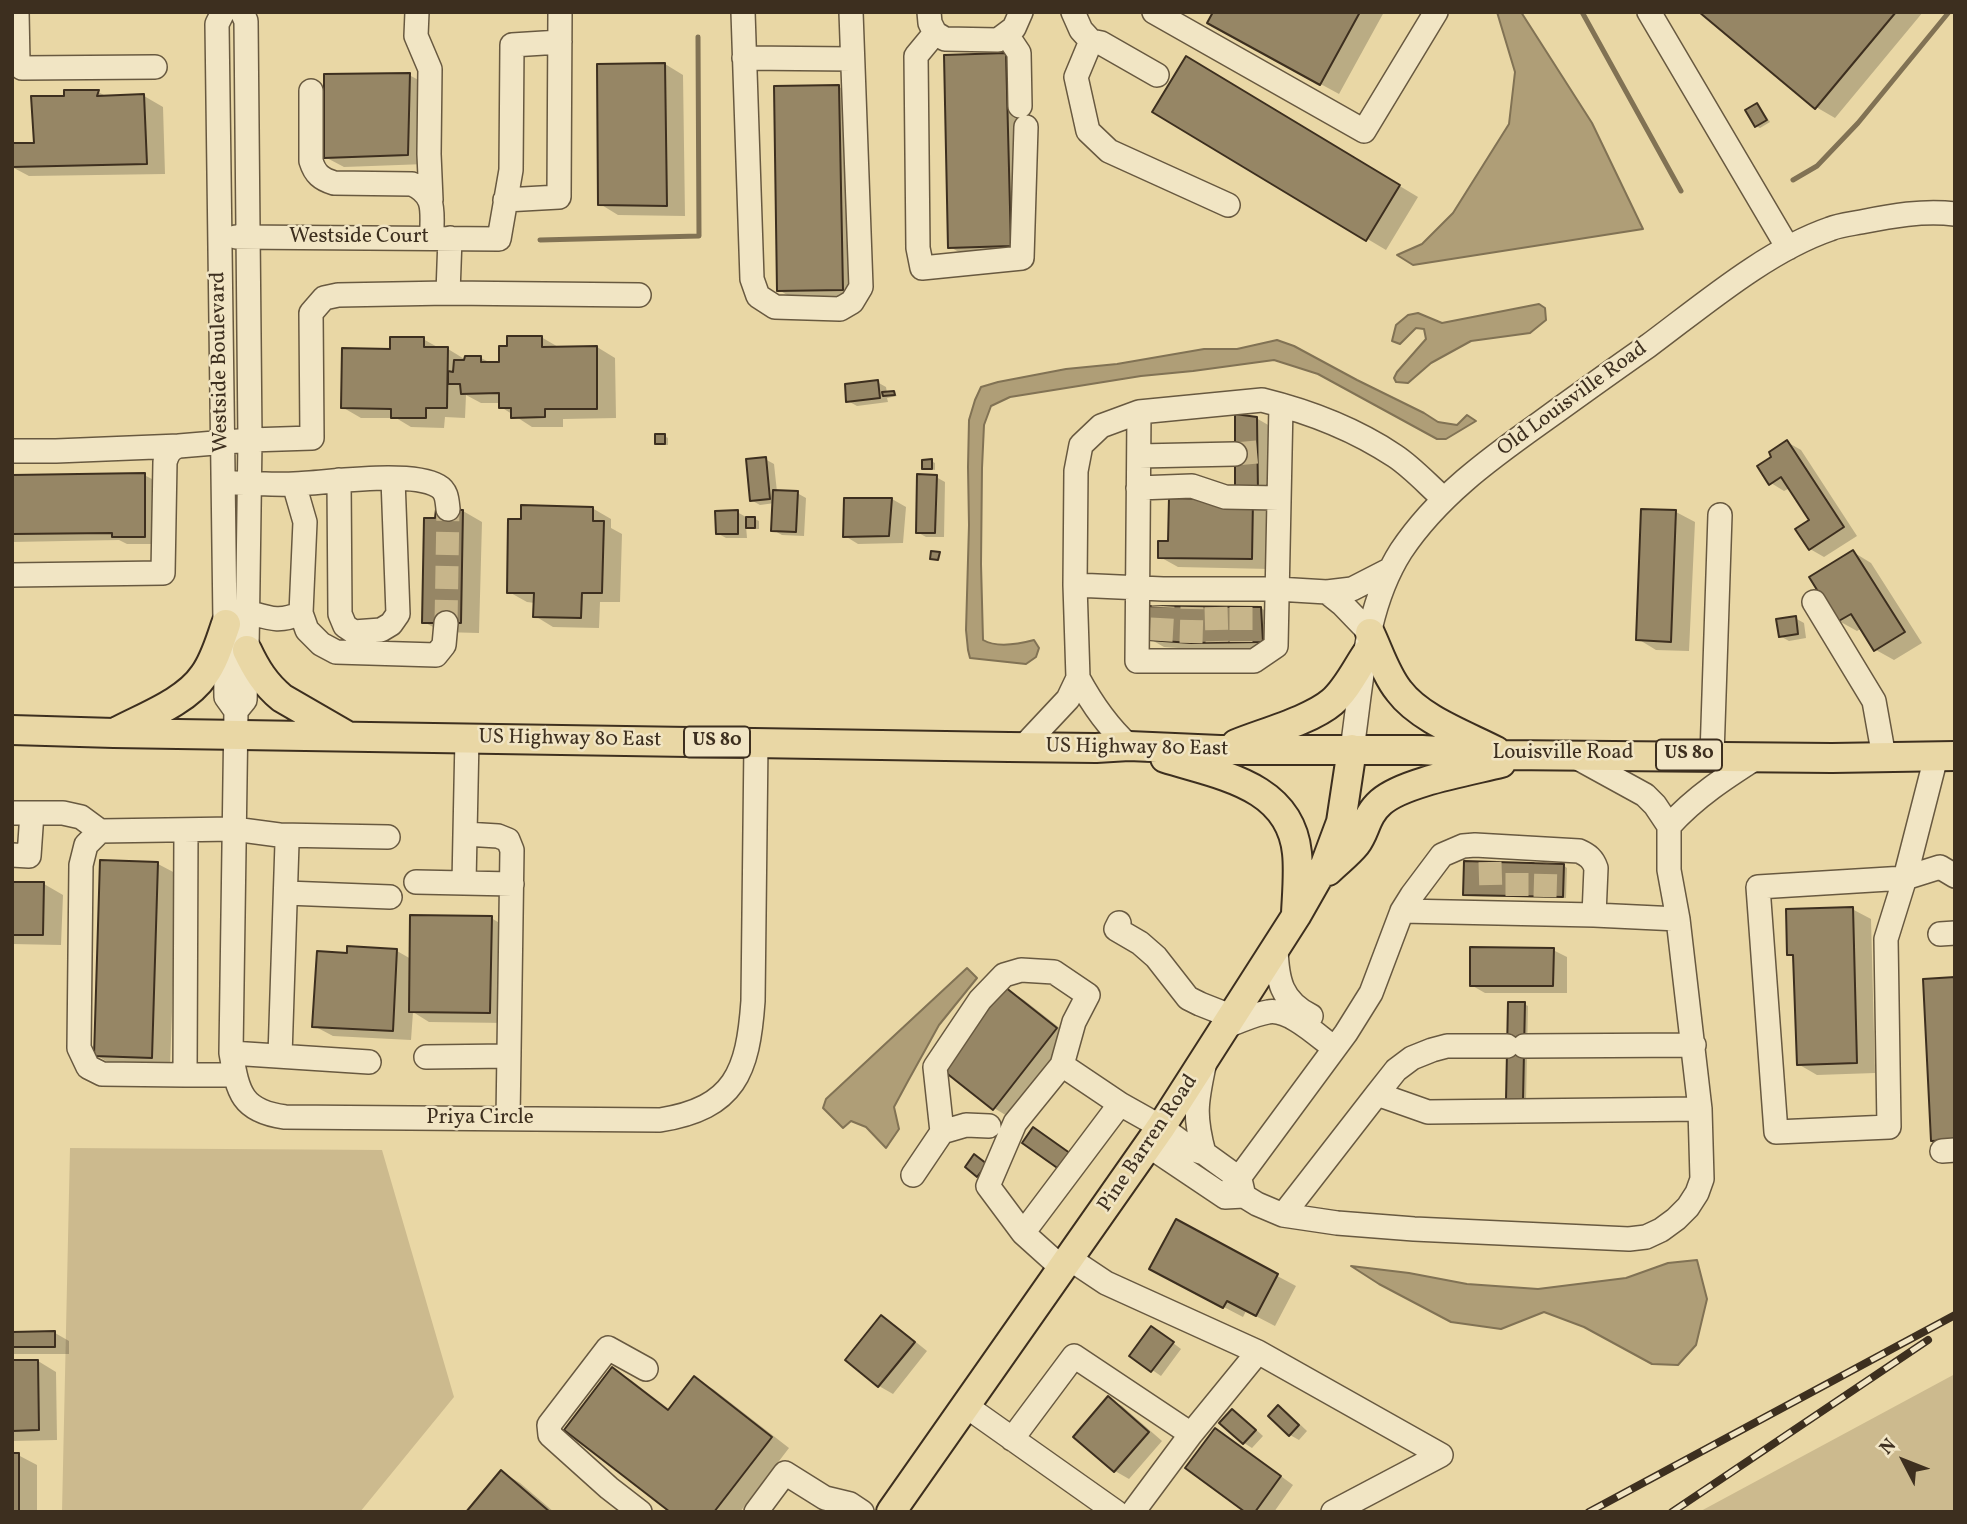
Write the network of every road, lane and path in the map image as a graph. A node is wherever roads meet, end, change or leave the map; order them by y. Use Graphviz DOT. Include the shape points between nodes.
graph roads {
  1 [pos="17,12"];
  2 [pos="223,12"];
  3 [pos="242,12"];
  4 [pos="417,12"];
  5 [pos="560,12"];
  6 [pos="743,12"];
  7 [pos="850,12"];
  8 [pos="1021,12"];
  9 [pos="1073,12"];
  10 [pos="1436,12"];
  11 [pos="1649,12"];
  12 [pos="1165,15"];
  13 [pos="932,22"];
  14 [pos="1007,35"];
  15 [pos="1091,41"];
  16 [pos="560,42"];
  17 [pos="744,58"];
  18 [pos="852,59"];
  19 [pos="155,67"];
  20 [pos="1157,75"];
  21 [pos="311,91"];
  22 [pos="431,200"];
  23 [pos="505,200"];
  24 [pos="1228,205"];
  25 [pos="1955,214"];
  26 [pos="219,237"];
  27 [pos="250,237"];
  28 [pos="441,238"];
  29 [pos="1788,248"];
  30 [pos="449,293"];
  31 [pos="639,295"];
  32 [pos="1281,405"];
  33 [pos="1139,412"];
  34 [pos="250,440"];
  35 [pos="222,442"];
  36 [pos="178,446"];
  37 [pos="12,451"];
  38 [pos="1257,453"];
  39 [pos="1139,456"];
  40 [pos="393,479"];
  41 [pos="339,480"];
  42 [pos="223,482"];
  43 [pos="249,483"];
  44 [pos="293,484"];
  45 [pos="1139,488"];
  46 [pos="1279,498"];
  47 [pos="1444,499"];
  48 [pos="448,509"];
  49 [pos="1720,514"];
  50 [pos="1391,569"];
  51 [pos="12,575"];
  52 [pos="1075,586"];
  53 [pos="1137,588"];
  54 [pos="1277,589"];
  55 [pos="1327,592"];
  56 [pos="1814,602"];
  57 [pos="301,613"];
  58 [pos="237,618"];
  59 [pos="446,623"];
  60 [pos="1368,643"];
  61 [pos="247,650"];
  62 [pos="1078,678"];
  63 [pos="236,723"];
  64 [pos="12,730"];
  65 [pos="114,733"];
  66 [pos="348,736"];
  67 [pos="467,738"];
  68 [pos="756,743"];
  69 [pos="1129,746"];
  70 [pos="1023,747"];
  71 [pos="1220,750"];
  72 [pos="1352,750"];
  73 [pos="1422,750"];
  74 [pos="1504,755"];
  75 [pos="1535,755"];
  76 [pos="1571,755"];
  77 [pos="1712,755"];
  78 [pos="1759,756"];
  79 [pos="1884,757"];
  80 [pos="1946,757"];
  81 [pos="22,813"];
  82 [pos="1669,826"];
  83 [pos="234,829"];
  84 [pos="186,830"];
  85 [pos="100,831"];
  86 [pos="465,834"];
  87 [pos="279,835"];
  88 [pos="388,837"];
  89 [pos="12,855"];
  90 [pos="1955,876"];
  91 [pos="1905,878"];
  92 [pos="416,882"];
  93 [pos="464,883"];
  94 [pos="512,884"];
  95 [pos="1314,885"];
  96 [pos="286,893"];
  97 [pos="390,897"];
  98 [pos="1402,911"];
  99 [pos="1594,915"];
  100 [pos="1296,916"];
  101 [pos="1678,919"];
  102 [pos="1119,923"];
  103 [pos="1276,948"];
  104 [pos="1229,1022"];
  105 [pos="1340,1040"];
  106 [pos="1694,1045"];
  107 [pos="281,1056"];
  108 [pos="426,1056"];
  109 [pos="509,1056"];
  110 [pos="1206,1058"];
  111 [pos="369,1062"];
  112 [pos="233,1064"];
  113 [pos="1062,1065"];
  114 [pos="185,1075"];
  115 [pos="1377,1094"];
  116 [pos="1120,1104"];
  117 [pos="1700,1109"];
  118 [pos="508,1119"];
  119 [pos="989,1126"];
  120 [pos="942,1132"];
  121 [pos="1155,1137"];
  122 [pos="1204,1153"];
  123 [pos="913,1175"];
  124 [pos="1237,1191"];
  125 [pos="1283,1215"];
  126 [pos="1023,1233"];
  127 [pos="1066,1264"];
  128 [pos="1258,1352"];
  129 [pos="646,1369"];
  130 [pos="966,1406"];
  131 [pos="1191,1434"];
  132 [pos="1012,1439"];
  133 [pos="820,1505"];
  134 [pos="640,1512"];
  135 [pos="756,1512"];
  136 [pos="862,1512"];
  137 [pos="891,1512"];
  138 [pos="1116,1512"];
  139 [pos="1133,1512"];
  140 [pos="1333,1512"];
  1 -- 19 [label="street" via="22,68"];
  2 -- 26 [label="street, Westside Boulevard" via="217,24"];
  3 -- 27 [label="street, Westside Boulevard" via="246,21"];
  4 -- 22 [label="street" via="416,36 430,69"];
  5 -- 16 [label="street"];
  6 -- 17 [label="street"];
  7 -- 18 [label="street"];
  8 -- 14 [label="street"];
  9 -- 15 [label="street"];
  10 -- 12 [label="street" via="1364,131"];
  11 -- 29 [label="street"];
  13 -- 14 [label="street" via="945,39 998,40"];
  13 -- 14 [label="street" via="916,56 922,268 1022,258 1019,53"];
  15 -- 20 [label="street"];
  15 -- 24 [label="street" via="1076,77 1088,131 1109,151"];
  16 -- 23 [label="street" via="512,45 511,170"];
  16 -- 23 [label="street" via="559,197"];
  17 -- 18 [label="street"];
  17 -- 18 [label="street" via="752,279 758,296 775,307 839,309 852,302 861,288"];
  21 -- 22 [label="street" via="311,161 322,179 412,184"];
  22 -- 28 [label="street"];
  23 -- 28 [label="street, Westside Court" via="499,239"];
  25 -- 29 [label="street, Old Louisville Road" via="1879,218 1830,229"];
  26 -- 27 [label="street, Westside Court"];
  26 -- 35 [label="street, Westside Boulevard"];
  27 -- 28 [label="street, Westside Court"];
  27 -- 34 [label="street, Westside Boulevard"];
  28 -- 30 [label="street"];
  29 -- 47 [label="street, Old Louisville Road" via="1473,472"];
  30 -- 31 [label="street"];
  30 -- 34 [label="street" via="324,298 311,313 312,438"];
  32 -- 33 [label="street" via="1262,400"];
  32 -- 38 [label="street"];
  32 -- 47 [label="street" via="1336,424 1396,457"];
  33 -- 39 [label="street"];
  33 -- 52 [label="street" via="1101,426 1081,445 1076,471"];
  34 -- 35 [label="street"];
  34 -- 43 [label="street, Westside Boulevard"];
  35 -- 36 [label="street"];
  35 -- 42 [label="street, Westside Boulevard"];
  36 -- 37 [label="street"];
  36 -- 51 [label="street" via="165,462 163,573"];
  38 -- 39 [label="street"];
  38 -- 46 [label="street"];
  39 -- 45 [label="street"];
  40 -- 41 [label="street"];
  40 -- 41 [label="street" via="398,614 381,630 354,632 340,614"];
  40 -- 48 [label="street" via="438,486 445,492"];
  41 -- 44 [label="street"];
  42 -- 43 [label="street"];
  42 -- 58 [label="street, Westside Boulevard"];
  43 -- 44 [label="street"];
  43 -- 58 [label="street, Westside Boulevard"];
  44 -- 57 [label="street" via="305,522"];
  45 -- 46 [label="street" via="1192,486 1225,497"];
  45 -- 53 [label="street"];
  46 -- 54 [label="street"];
  47 -- 50 [label="street, Old Louisville Road"];
  49 -- 77 [label="street"];
  50 -- 55 [label="street" via="1352,589"];
  50 -- 60 [label="street, Old Louisville Road"];
  52 -- 53 [label="street"];
  52 -- 62 [label="street"];
  53 -- 54 [label="street" via="1163,598 1241,598"];
  53 -- 54 [label="street" via="1136,661 1160,651 1241,652 1254,661 1276,646"];
  54 -- 55 [label="street"];
  55 -- 60 [label="street" via="1342,604"];
  56 -- 79 [label="street" via="1874,701"];
  57 -- 58 [label="street" via="276,620"];
  57 -- 59 [label="street" via="307,630 337,652 436,655 444,645"];
  58 -- 61 [label="street, Westside Boulevard"];
  58 -- 63 [label="street, Westside Boulevard" via="226,697"];
  58 -- 65 [label="main road" via="197,685"];
  60 -- 71 [label="main road" via="1347,684 1330,704"];
  60 -- 72 [label="street, Old Louisville Road"];
  60 -- 74 [label="main road" via="1406,700"];
  61 -- 63 [label="street, Westside Boulevard" via="245,700"];
  61 -- 66 [label="main road" via="273,691"];
  62 -- 69 [label="street" via="1110,728"];
  62 -- 70 [label="street" via="1068,699"];
  63 -- 65 [label="main road, US Highway 80 East / US 80"];
  63 -- 66 [label="main road, US Highway 80 East / US 80"];
  63 -- 83 [label="street"];
  64 -- 65 [label="main road, US Highway 80 East / US 80"];
  66 -- 67 [label="main road, US Highway 80 East / US 80"];
  67 -- 68 [label="main road, US Highway 80 East / US 80"];
  67 -- 86 [label="street"];
  68 -- 70 [label="main road, US Highway 80 East / US 80"];
  68 -- 118 [label="street, Priya Circle" via="753,1001 751,1032 737,1075 724,1094 685,1116 660,1120"];
  69 -- 70 [label="main road, US Highway 80 East / US 80"];
  69 -- 71 [label="main road, US Highway 80 East / US 80"];
  69 -- 100 [label="main road" via="1254,787 1274,802 1288,821 1297,851"];
  71 -- 72 [label="main road, US Highway 80 East / US 80"];
  72 -- 73 [label="main road, US Highway 80 East / US 80"];
  72 -- 95 [label="main road, Pine Barren Road" via="1341,822"];
  73 -- 74 [label="main road, Louisville Road / US 80"];
  74 -- 75 [label="main road, Louisville Road / US 80"];
  75 -- 76 [label="main road, Louisville Road / US 80"];
  75 -- 95 [label="main road" via="1395,792 1371,812 1357,843"];
  76 -- 77 [label="main road, Louisville Road / US 80"];
  76 -- 82 [label="street" via="1645,795"];
  77 -- 78 [label="main road, Louisville Road / US 80"];
  78 -- 79 [label="main road, Louisville Road / US 80"];
  78 -- 82 [label="street" via="1709,789"];
  79 -- 80 [label="main road, Louisville Road / US 80"];
  80 -- 91 [label="street"];
  81 -- 85 [label="street" via="82,817"];
  81 -- 89 [label="street" via="29,856"];
  82 -- 101 [label="street" via="1669,870"];
  83 -- 84 [label="street"];
  83 -- 87 [label="street"];
  83 -- 112 [label="street"];
  84 -- 85 [label="street"];
  84 -- 114 [label="street"];
  85 -- 114 [label="street" via="86,845 81,865 79,1048 88,1067 102,1074"];
  86 -- 93 [label="street"];
  86 -- 94 [label="street" via="508,840"];
  87 -- 88 [label="street"];
  87 -- 96 [label="street" via="287,843"];
  90 -- 91 [label="street" via="1940,867"];
  91 -- 91 [label="street" via="1886,939 1889,1127 1776,1132 1758,887"];
  92 -- 93 [label="street"];
  93 -- 94 [label="street"];
  94 -- 109 [label="street"];
  95 -- 100 [label="main road, Pine Barren Road"];
  96 -- 97 [label="street"];
  96 -- 107 [label="street"];
  98 -- 99 [label="street" via="1545,905"];
  98 -- 99 [label="street" via="1442,855 1463,846 1490,854 1545,856 1578,851 1587,855 1596,868"];
  98 -- 105 [label="street" via="1371,993"];
  99 -- 101 [label="street"];
  100 -- 103 [label="main road, Pine Barren Road"];
  101 -- 106 [label="street"];
  102 -- 104 [label="street" via="1116,929 1156,957 1188,998"];
  103 -- 104 [label="main road, Pine Barren Road"];
  103 -- 105 [label="street" via="1281,984 1293,1005"];
  104 -- 105 [label="street" via="1280,1012"];
  104 -- 110 [label="main road, Pine Barren Road"];
  105 -- 124 [label="street"];
  106 -- 115 [label="street" via="1447,1046 1412,1058"];
  106 -- 117 [label="street"];
  107 -- 111 [label="street"];
  107 -- 112 [label="street"];
  108 -- 109 [label="street"];
  109 -- 118 [label="street"];
  110 -- 121 [label="main road, Pine Barren Road"];
  110 -- 122 [label="street" via="1196,1109"];
  112 -- 114 [label="street"];
  112 -- 118 [label="street, Priya Circle" via="237,1087 245,1098 271,1115"];
  113 -- 116 [label="street"];
  113 -- 120 [label="street" via="1074,1022 1088,995 1054,972 1021,970 1004,975 980,1000 935,1067"];
  113 -- 126 [label="street" via="1014,1124 988,1186"];
  115 -- 117 [label="street" via="1428,1112"];
  115 -- 125 [label="street"];
  116 -- 121 [label="street"];
  116 -- 126 [label="street"];
  117 -- 125 [label="street" via="1702,1179 1697,1193 1676,1219 1646,1237 1414,1229"];
  119 -- 120 [label="street" via="966,1125"];
  120 -- 123 [label="street"];
  121 -- 122 [label="street"];
  121 -- 124 [label="street"];
  121 -- 127 [label="main road, Pine Barren Road"];
  122 -- 124 [label="street"];
  124 -- 125 [label="street"];
  126 -- 127 [label="street"];
  127 -- 128 [label="street"];
  127 -- 130 [label="main road, Pine Barren Road"];
  128 -- 131 [label="street"];
  128 -- 140 [label="street" via="1441,1455"];
  129 -- 134 [label="street" via="608,1348 549,1425 550,1435"];
  130 -- 132 [label="street"];
  130 -- 137 [label="main road, Pine Barren Road"];
  131 -- 132 [label="street" via="1074,1356"];
  131 -- 139 [label="street"];
  132 -- 138 [label="street"];
  133 -- 135 [label="street" via="785,1473"];
  133 -- 136 [label="street" via="849,1504"];
}
